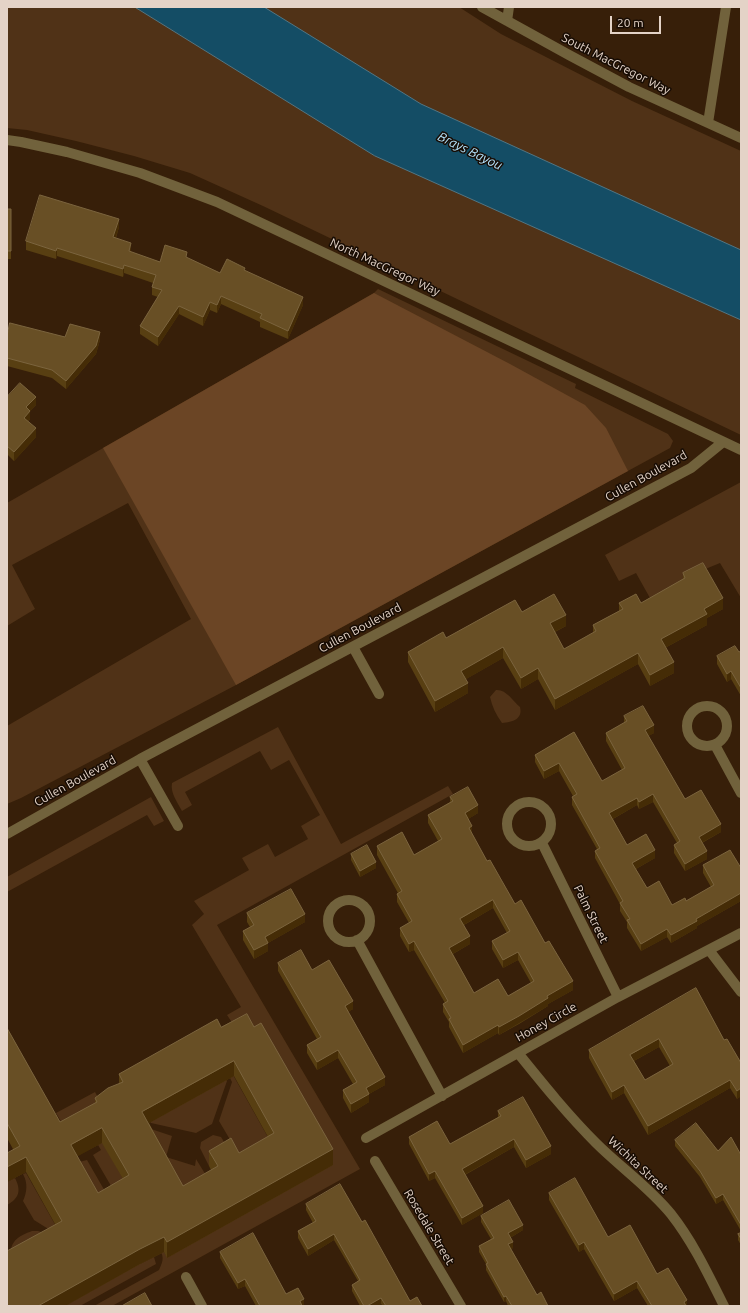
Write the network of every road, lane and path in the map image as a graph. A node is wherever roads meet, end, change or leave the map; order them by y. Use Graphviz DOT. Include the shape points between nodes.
graph roads {
  1 [pos="482,7"];
  2 [pos="509,7"];
  3 [pos="726,7"];
  4 [pos="507,21"];
  5 [pos="708,123"];
  6 [pos="741,138"];
  7 [pos="7,140"];
  8 [pos="723,442"];
  9 [pos="741,450"];
  10 [pos="353,647"];
  11 [pos="379,694"];
  12 [pos="716,745"];
  13 [pos="140,760"];
  14 [pos="741,794"];
  15 [pos="178,826"];
  16 [pos="7,834"];
  17 [pos="542,842"];
  18 [pos="741,933"];
  19 [pos="357,940"];
  20 [pos="709,950"];
  21 [pos="741,992"];
  22 [pos="618,997"];
  23 [pos="518,1053"];
  24 [pos="442,1096"];
  25 [pos="366,1138"];
  26 [pos="375,1161"];
  27 [pos="186,1277"];
  28 [pos="202,1306"];
  29 [pos="462,1306"];
  30 [pos="724,1306"];
  1 -- 4 [label="street, South MacGregor Way"];
  2 -- 4 [label="street"];
  3 -- 5 [label="street"];
  4 -- 5 [label="street, South MacGregor Way" via="629,87"];
  5 -- 6 [label="street, South MacGregor Way"];
  7 -- 8 [label="street, North MacGregor Way" via="67,152 140,173 217,202"];
  8 -- 9 [label="street, North MacGregor Way"];
  8 -- 10 [label="street, Cullen Boulevard" via="691,468"];
  10 -- 11 [label="street"];
  10 -- 13 [label="street, Cullen Boulevard"];
  12 -- 12 [label="street" via="725,736 725,716 715,707 702,706 690,713 686,726 687,733 702,746"];
  12 -- 14 [label="street"];
  13 -- 15 [label="street"];
  13 -- 16 [label="street, Cullen Boulevard"];
  17 -- 17 [label="street" via="550,830 550,815 539,804 517,804 506,822 510,836 514,842 528,847"];
  17 -- 22 [label="street, Palm Street"];
  18 -- 20 [label="street, Honey Circle"];
  19 -- 19 [label="street" via="363,937 370,925 368,912 352,900 339,903 330,914 329,927 332,933 343,941"];
  19 -- 24 [label="street"];
  20 -- 21 [label="street"];
  20 -- 22 [label="street, Honey Circle"];
  22 -- 23 [label="street, Honey Circle"];
  23 -- 24 [label="street, Honey Circle"];
  23 -- 30 [label="street, Wichita Street" via="596,1143 671,1214 694,1247"];
  24 -- 25 [label="street, Honey Circle"];
  26 -- 29 [label="street, Rosedale Street"];
  27 -- 28 [label="street"];
}
